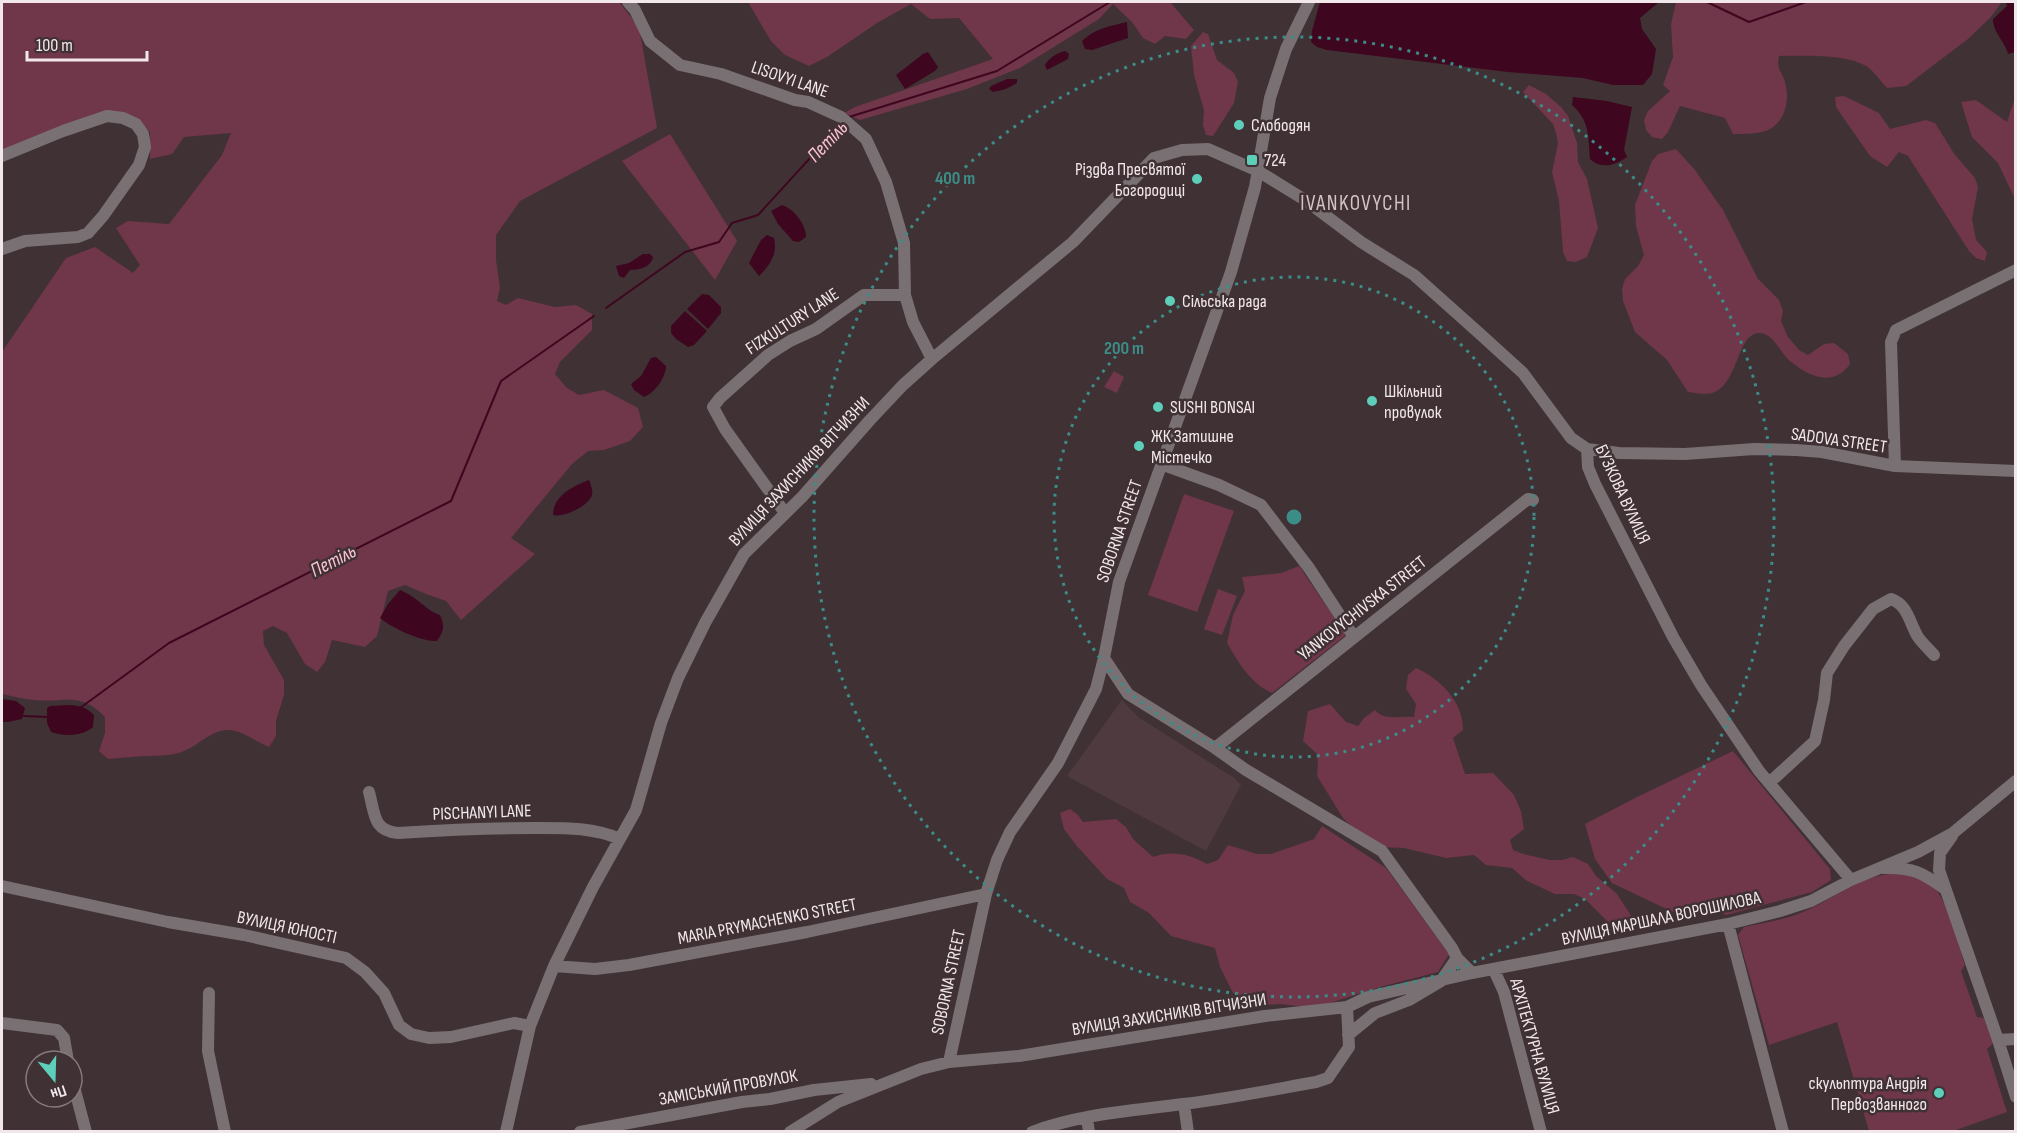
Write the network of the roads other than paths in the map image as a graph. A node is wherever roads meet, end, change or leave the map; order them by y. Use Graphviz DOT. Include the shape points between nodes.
graph roads {
  1 [pos="628,2"];
  2 [pos="1309,2"];
  3 [pos="2,156"];
  4 [pos="1258,171"];
  5 [pos="2,249"];
  6 [pos="2016,270"];
  7 [pos="904,295"];
  8 [pos="932,359"];
  9 [pos="1587,449"];
  10 [pos="1161,464"];
  11 [pos="1895,466"];
  12 [pos="2016,471"];
  13 [pos="1533,500"];
  14 [pos="785,513"];
  15 [pos="1354,637"];
  16 [pos="1934,655"];
  17 [pos="1104,658"];
  18 [pos="1215,747"];
  19 [pos="2016,781"];
  20 [pos="1769,783"];
  21 [pos="369,792"];
  22 [pos="1953,833"];
  23 [pos="620,839"];
  24 [pos="1880,868"];
  25 [pos="1851,880"];
  26 [pos="2,886"];
  27 [pos="1945,890"];
  28 [pos="986,894"];
  29 [pos="1728,924"];
  30 [pos="1457,958"];
  31 [pos="554,966"];
  32 [pos="1494,970"];
  33 [pos="1472,973"];
  34 [pos="1440,981"];
  35 [pos="209,993"];
  36 [pos="1347,1007"];
  37 [pos="2,1023"];
  38 [pos="530,1026"];
  39 [pos="1348,1035"];
  40 [pos="2016,1039"];
  41 [pos="1998,1040"];
  42 [pos="66,1049"];
  43 [pos="949,1062"];
  44 [pos="884,1083"];
  45 [pos="2016,1097"];
  46 [pos="1184,1104"];
  47 [pos="80,1109"];
  48 [pos="1087,1118"];
  49 [pos="86,1131"];
  50 [pos="225,1131"];
  51 [pos="506,1131"];
  52 [pos="580,1131"];
  53 [pos="790,1131"];
  54 [pos="1032,1131"];
  55 [pos="1089,1131"];
  56 [pos="1188,1131"];
  57 [pos="1541,1131"];
  58 [pos="1784,1131"];
  1 -- 7 [label="street, LISOVYI LANE" via="650,41 680,65 808,102 845,120 866,139 886,182 904,243"];
  2 -- 4 [label="street, SOBORNA STREET" via="1286,49 1269,98"];
  3 -- 5 [label="street" via="107,116 136,124 145,147 139,165 88,233"];
  4 -- 8 [label="street, ВУЛИЦЯ ЗАХИСНИКІВ ВІТЧИЗНИ" via="1208,148 1154,158 1073,242"];
  4 -- 9 [label="street, БУЗКОВА ВУЛИЦЯ" via="1413,275 1523,373 1564,429"];
  4 -- 10 [label="street, SOBORNA STREET" via="1231,272"];
  6 -- 11 [label="street" via="1896,330 1891,342"];
  7 -- 8 [label="street, LISOVYI LANE"];
  7 -- 14 [label="street, FIZKULTURY LANE" via="864,295 816,329 768,355 713,407"];
  8 -- 14 [label="street, ВУЛИЦЯ ЗАХИСНИКІВ ВІТЧИЗНИ"];
  9 -- 11 [label="street, SADOVA STREET" via="1685,454 1796,450"];
  9 -- 20 [label="street, БУЗКОВА ВУЛИЦЯ" via="1588,467 1595,484 1673,637"];
  10 -- 15 [label="street" via="1261,505"];
  10 -- 17 [label="street, SOBORNA STREET" via="1119,582"];
  11 -- 12 [label="street, SADOVA STREET"];
  13 -- 15 [label="street, YANKOVYCHIVSKA STREET" via="1528,499"];
  14 -- 23 [label="street, ВУЛИЦЯ ЗАХИСНИКІВ ВІТЧИЗНИ" via="744,554 705,623 678,678 636,810"];
  15 -- 18 [label="street, YANKOVYCHIVSKA STREET"];
  16 -- 20 [label="street" via="1918,639 1899,602 1891,599 1873,609 1827,673 1815,741"];
  17 -- 18 [label="street" via="1128,694"];
  17 -- 28 [label="street, SOBORNA STREET" via="1081,719 1058,763 1010,832"];
  18 -- 30 [label="street" via="1246,770 1382,851"];
  19 -- 22 [label="street"];
  20 -- 25 [label="street, БУЗКОВА ВУЛИЦЯ"];
  21 -- 23 [label="street, PISCHANYI LANE" via="378,822 387,832 582,828"];
  22 -- 24 [label="street"];
  22 -- 27 [label="street" via="1939,860"];
  23 -- 31 [label="street, ВУЛИЦЯ ЗАХИСНИКІВ ВІТЧИЗНИ"];
  24 -- 25 [label="street"];
  24 -- 27 [label="street" via="1895,867 1924,874"];
  25 -- 29 [label="street, ВУЛИЦЯ МАРШАЛА ВОРОШИЛОВА" via="1811,901"];
  26 -- 38 [label="street, ВУЛИЦЯ ЮНОСТІ" via="346,958 384,993 399,1025 411,1034 451,1038 514,1023"];
  27 -- 41 [label="street"];
  28 -- 31 [label="street, MARIA PRYMACHENKO STREET" via="630,965 595,969"];
  28 -- 43 [label="street, SOBORNA STREET"];
  29 -- 32 [label="street, ВУЛИЦЯ МАРШАЛА ВОРОШИЛОВА"];
  29 -- 58 [label="street"];
  30 -- 33 [label="street"];
  30 -- 34 [label="street"];
  31 -- 38 [label="street, ВУЛИЦЯ ЗАХИСНИКІВ ВІТЧИЗНИ"];
  32 -- 33 [label="street, ВУЛИЦЯ МАРШАЛА ВОРОШИЛОВА"];
  32 -- 57 [label="street, АРХІТЕКТУРНА ВУЛИЦЯ" via="1504,992"];
  33 -- 34 [label="street, ВУЛИЦЯ МАРШАЛА ВОРОШИЛОВА"];
  34 -- 36 [label="street, ВУЛИЦЯ ЗАХИСНИКІВ ВІТЧИЗНИ" via="1368,998"];
  34 -- 39 [label="street" via="1409,1000 1375,1013"];
  35 -- 50 [label="street" via="208,1051"];
  36 -- 39 [label="street"];
  36 -- 43 [label="street, ВУЛИЦЯ ЗАХИСНИКІВ ВІТЧИЗНИ" via="1265,1016 1019,1056"];
  37 -- 42 [label="street" via="57,1030"];
  38 -- 51 [label="street, ВУЛИЦЯ ЗАХИСНИКІВ ВІТЧИЗНИ"];
  39 -- 46 [label="street" via="1349,1047 1328,1078"];
  40 -- 41 [label="street"];
  41 -- 45 [label="street"];
  43 -- 44 [label="street, ВУЛИЦЯ ЗАХИСНИКІВ ВІТЧИЗНИ"];
  44 -- 52 [label="street, ЗАМІСЬКИЙ ПРОВУЛОК" via="814,1090"];
  44 -- 53 [label="street, ВУЛИЦЯ ЗАХИСНИКІВ ВІТЧИЗНИ" via="838,1102"];
  46 -- 48 [label="street"];
  46 -- 56 [label="street"];
  47 -- 49 [label="street"];
  48 -- 54 [label="street"];
  48 -- 55 [label="street"];
}
